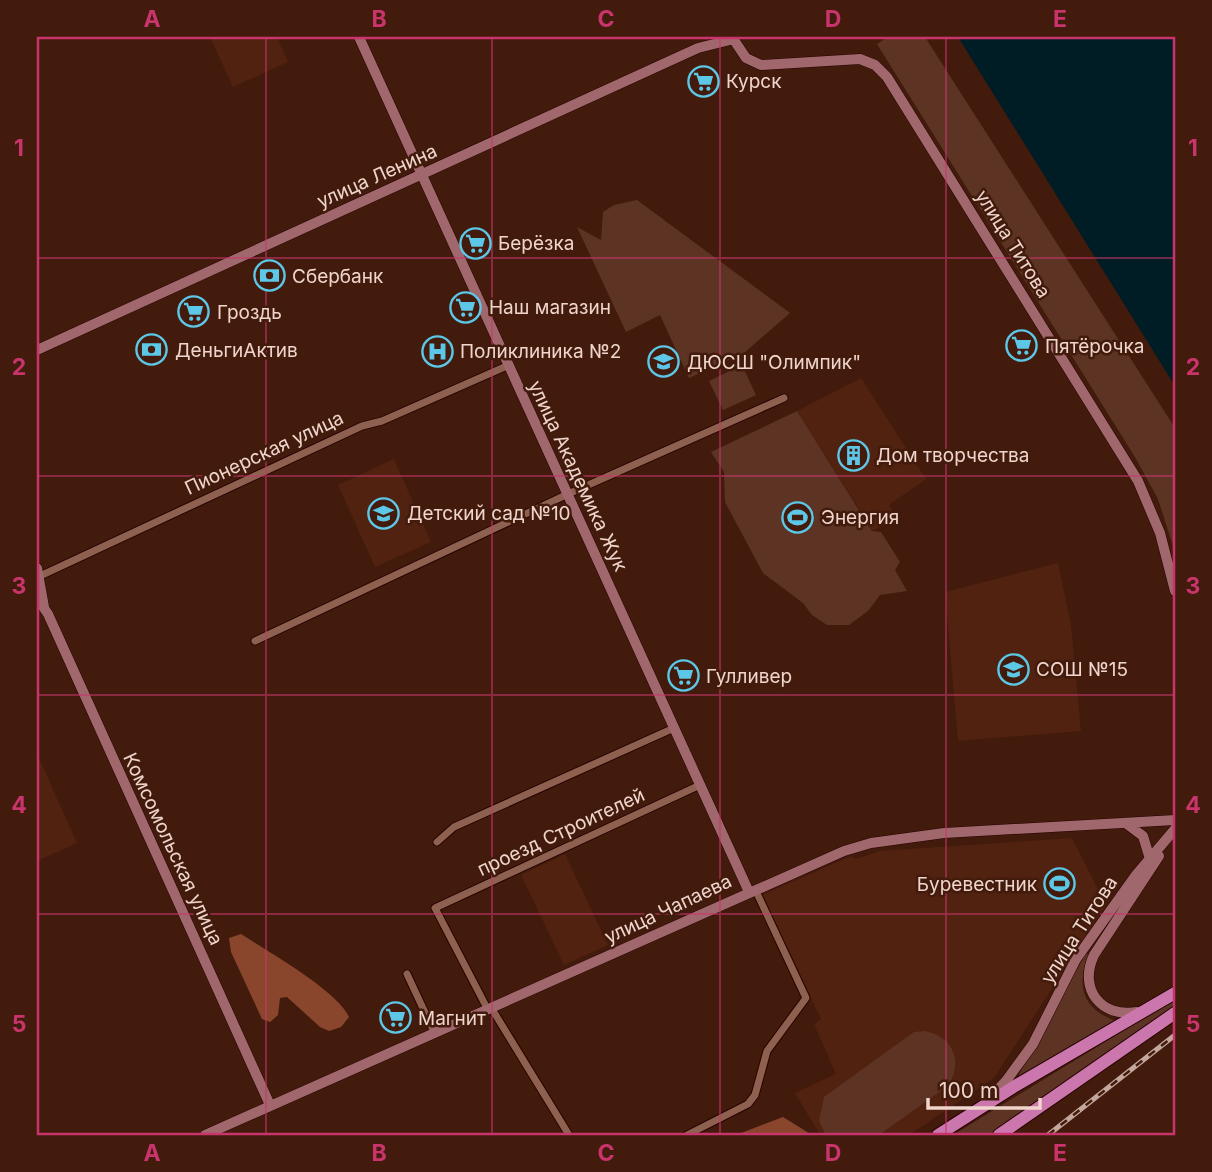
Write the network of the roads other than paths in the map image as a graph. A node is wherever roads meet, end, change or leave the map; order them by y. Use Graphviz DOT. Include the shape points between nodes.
graph roads {
  1 [pos="359,37"];
  2 [pos="733,38"];
  3 [pos="422,175"];
  4 [pos="37,349"];
  5 [pos="509,365"];
  6 [pos="784,398"];
  7 [pos="568,494"];
  8 [pos="38,574"];
  9 [pos="1175,591"];
  10 [pos="37,598"];
  11 [pos="44,607"];
  12 [pos="255,641"];
  13 [pos="674,728"];
  14 [pos="700,785"];
  15 [pos="1175,820"];
  16 [pos="1123,822"];
  17 [pos="1175,829"];
  18 [pos="437,842"];
  19 [pos="1166,843"];
  20 [pos="1150,859"];
  21 [pos="752,890"];
  22 [pos="407,974"];
  23 [pos="1175,992"];
  24 [pos="1147,1009"];
  25 [pos="490,1010"];
  26 [pos="1175,1013"];
  27 [pos="435,1034"];
  28 [pos="270,1105"];
  29 [pos="964,1118"];
  30 [pos="205,1135"];
  31 [pos="569,1135"];
  32 [pos="687,1135"];
  33 [pos="938,1135"];
  34 [pos="999,1135"];
  1 -- 3 [label="main road, улица Академика Жук"];
  2 -- 3 [label="main road, улица Ленина" via="698,48"];
  2 -- 9 [label="main road, улица Титова" via="746,58 761,65 860,59 887,77 1138,481 1160,533"];
  3 -- 4 [label="main road, улица Ленина"];
  3 -- 5 [label="main road, улица Академика Жук"];
  5 -- 7 [label="main road, улица Академика Жук"];
  5 -- 8 [label="street, Пионерская улица" via="362,426"];
  6 -- 7 [label="street"];
  7 -- 12 [label="street"];
  7 -- 13 [label="main road, улица Академика Жук"];
  8 -- 11 [label="main road, Комсомольская улица"];
  10 -- 11 [label="main road, Комсомольская улица"];
  11 -- 28 [label="main road, Комсомольская улица"];
  13 -- 14 [label="main road, улица Академика Жук"];
  13 -- 18 [label="street" via="454,827"];
  14 -- 21 [label="main road, улица Академика Жук"];
  14 -- 25 [label="street, проезд Строителей" via="435,908"];
  15 -- 16 [label="main road, улица Чапаева"];
  16 -- 20 [label="main road" via="1143,836"];
  16 -- 21 [label="main road, улица Чапаева" via="871,843"];
  17 -- 19 [label="main road, улица Титова"];
  19 -- 20 [label="main road, улица Титова"];
  19 -- 24 [label="main road" via="1094,955 1088,972 1091,991 1104,1008 1121,1014"];
  20 -- 29 [label="main road, улица Титова" via="1071,967 1018,1065"];
  21 -- 25 [label="main road, улица Чапаева"];
  21 -- 32 [label="street" via="806,998 767,1051 755,1095 748,1104"];
  22 -- 27 [label="street"];
  23 -- 24 [label="highway"];
  24 -- 29 [label="highway"];
  25 -- 27 [label="main road, улица Чапаева"];
  25 -- 31 [label="street"];
  26 -- 34 [label="highway"];
  27 -- 28 [label="main road, улица Чапаева"];
  28 -- 30 [label="main road, улица Чапаева"];
  29 -- 33 [label="highway"];
}
